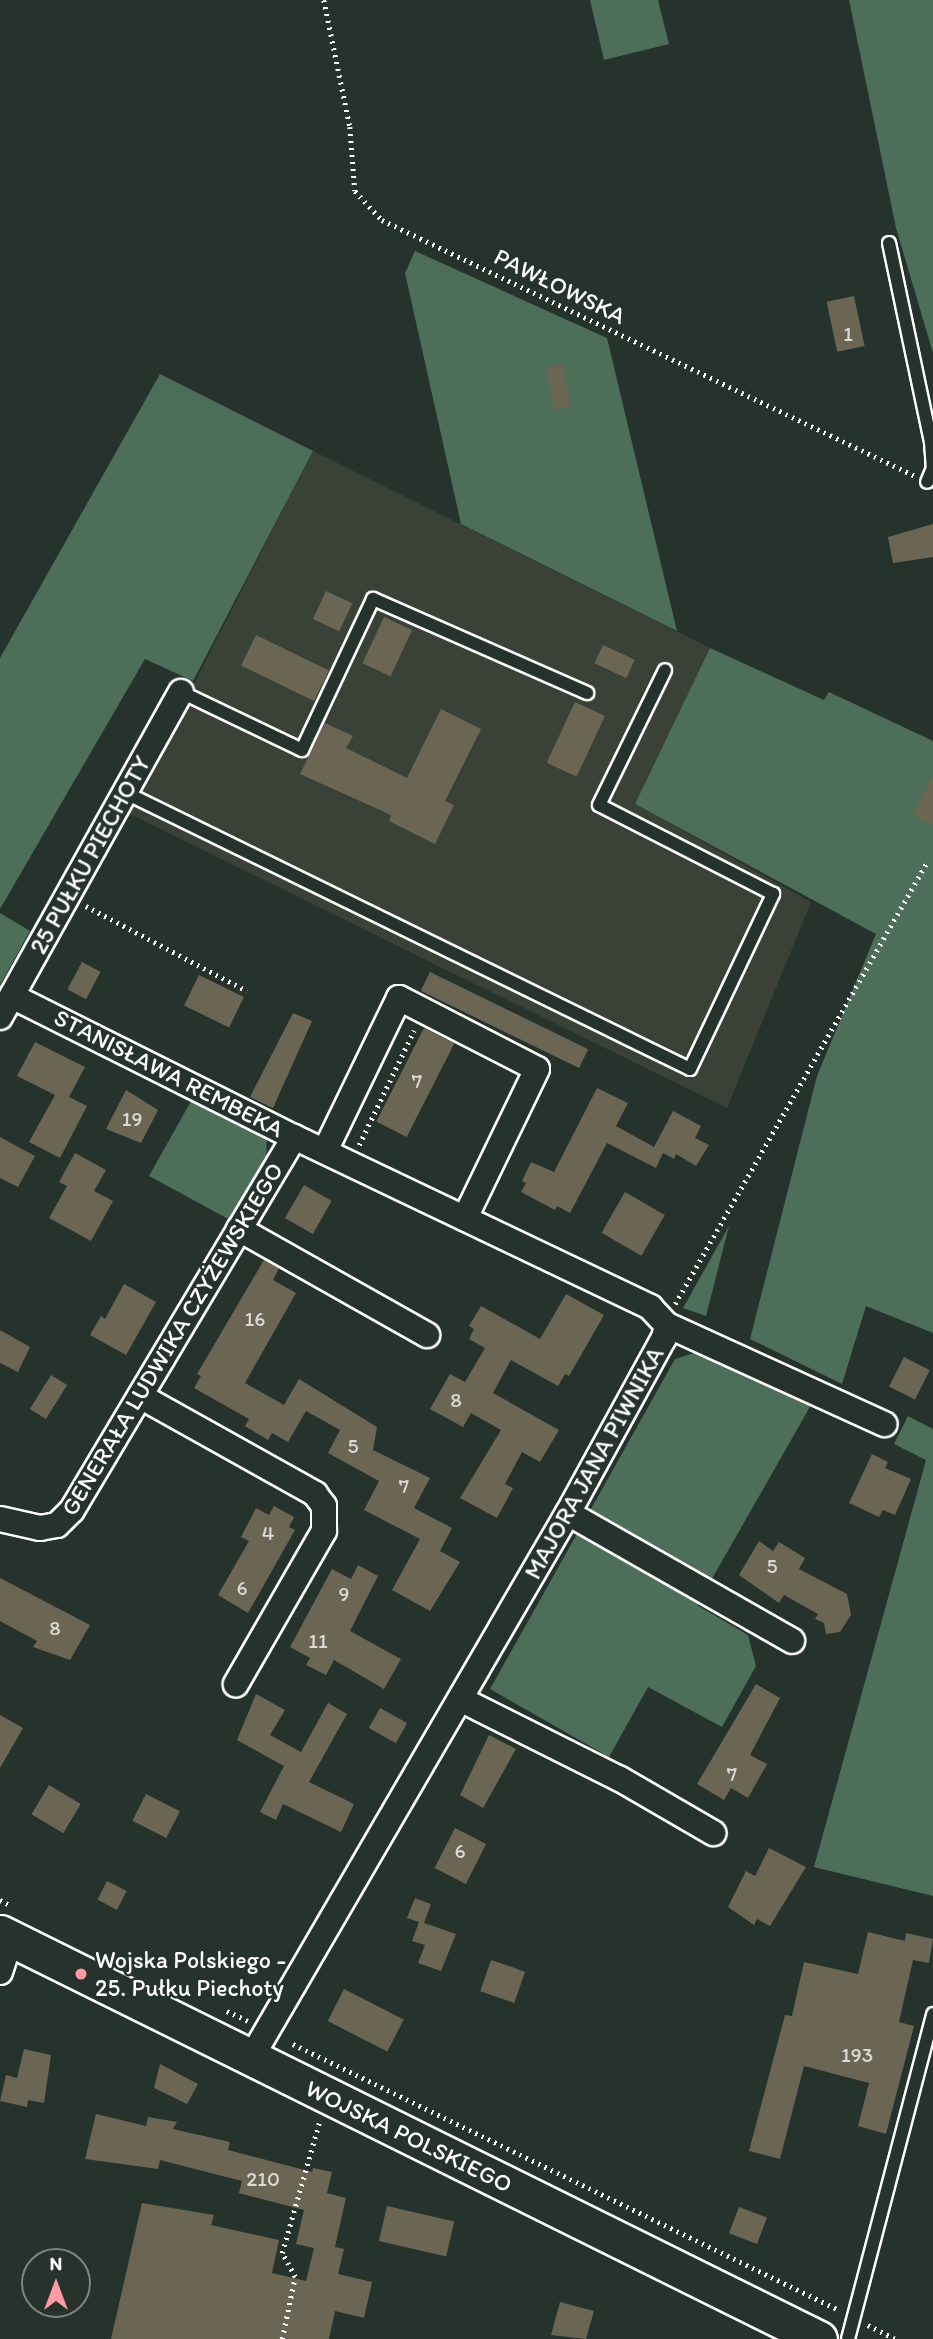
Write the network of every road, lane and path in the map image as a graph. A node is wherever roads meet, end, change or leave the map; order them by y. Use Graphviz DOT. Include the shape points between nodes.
graph roads {
  1 [pos="324,0"];
  2 [pos="889,243"];
  3 [pos="927,482"];
  4 [pos="665,670"];
  5 [pos="181,692"];
  6 [pos="587,693"];
  7 [pos="124,792"];
  8 [pos="926,864"];
  9 [pos="67,896"];
  10 [pos="247,991"];
  11 [pos="12,996"];
  12 [pos="423,1010"];
  13 [pos="0,1017"];
  14 [pos="294,1137"];
  15 [pos="325,1151"];
  16 [pos="350,1163"];
  17 [pos="466,1216"];
  18 [pos="239,1229"];
  19 [pos="667,1325"];
  20 [pos="428,1335"];
  21 [pos="141,1396"];
  22 [pos="884,1424"];
  23 [pos="568,1513"];
  24 [pos="0,1519"];
  25 [pos="792,1641"];
  26 [pos="236,1684"];
  27 [pos="462,1700"];
  28 [pos="713,1833"];
  29 [pos="0,1900"];
  30 [pos="11,1928"];
  31 [pos="0,1972"];
  32 [pos="220,2008"];
  33 [pos="933,2014"];
  34 [pos="259,2044"];
  35 [pos="336,2099"];
  36 [pos="854,2318"];
  37 [pos="282,2339"];
  38 [pos="818,2339"];
  39 [pos="848,2339"];
  40 [pos="896,2339"];
  1 -- 3 [label="path, PAWŁOWSKA" via="350,127 355,191 382,220"];
  2 -- 3 [label="lane" via="931,442 933,468"];
  4 -- 7 [label="lane" via="599,805 773,894 690,1069"];
  5 -- 6 [label="lane" via="302,750 373,599"];
  5 -- 7 [label="street, 25 PUŁKU PIECHOTY"];
  7 -- 9 [label="street, 25 PUŁKU PIECHOTY"];
  8 -- 19 [label="path, MAJORA JANA PIWNIKA"];
  9 -- 10 [label="path"];
  9 -- 11 [label="street, 25 PUŁKU PIECHOTY"];
  11 -- 13 [label="street, 25 PUŁKU PIECHOTY"];
  11 -- 14 [label="street, STANISŁAWA REMBEKA"];
  12 -- 15 [label="street" via="399,998"];
  12 -- 16 [label="path"];
  12 -- 17 [label="street" via="537,1069"];
  14 -- 15 [label="street, STANISŁAWA REMBEKA"];
  14 -- 18 [label="street, GENERAŁA LUDWIKA CZYŻEWSKIEGO"];
  15 -- 16 [label="street, STANISŁAWA REMBEKA"];
  16 -- 17 [label="street, STANISŁAWA REMBEKA"];
  17 -- 19 [label="street, STANISŁAWA REMBEKA" via="650,1307"];
  18 -- 20 [label="street"];
  18 -- 21 [label="street, GENERAŁA LUDWIKA CZYŻEWSKIEGO"];
  19 -- 22 [label="street, STANISŁAWA REMBEKA"];
  19 -- 23 [label="street, MAJORA JANA PIWNIKA"];
  21 -- 24 [label="street, GENERAŁA LUDWIKA CZYŻEWSKIEGO" via="65,1518 40,1528"];
  21 -- 26 [label="street" via="316,1494 324,1506 324,1531"];
  23 -- 25 [label="street"];
  23 -- 27 [label="street, MAJORA JANA PIWNIKA"];
  27 -- 28 [label="street" via="620,1779"];
  27 -- 34 [label="street, MAJORA JANA PIWNIKA"];
  29 -- 30 [label="path"];
  30 -- 31 [label="street"];
  30 -- 34 [label="main road, WOJSKA POLSKIEGO"];
  32 -- 34 [label="path"];
  33 -- 36 [label="lane"];
  34 -- 35 [label="main road, WOJSKA POLSKIEGO"];
  34 -- 36 [label="path"];
  35 -- 37 [label="path" via="320,2120 282,2253 295,2277"];
  35 -- 38 [label="main road, WOJSKA POLSKIEGO"];
  36 -- 39 [label="lane"];
  36 -- 40 [label="path"];
}
